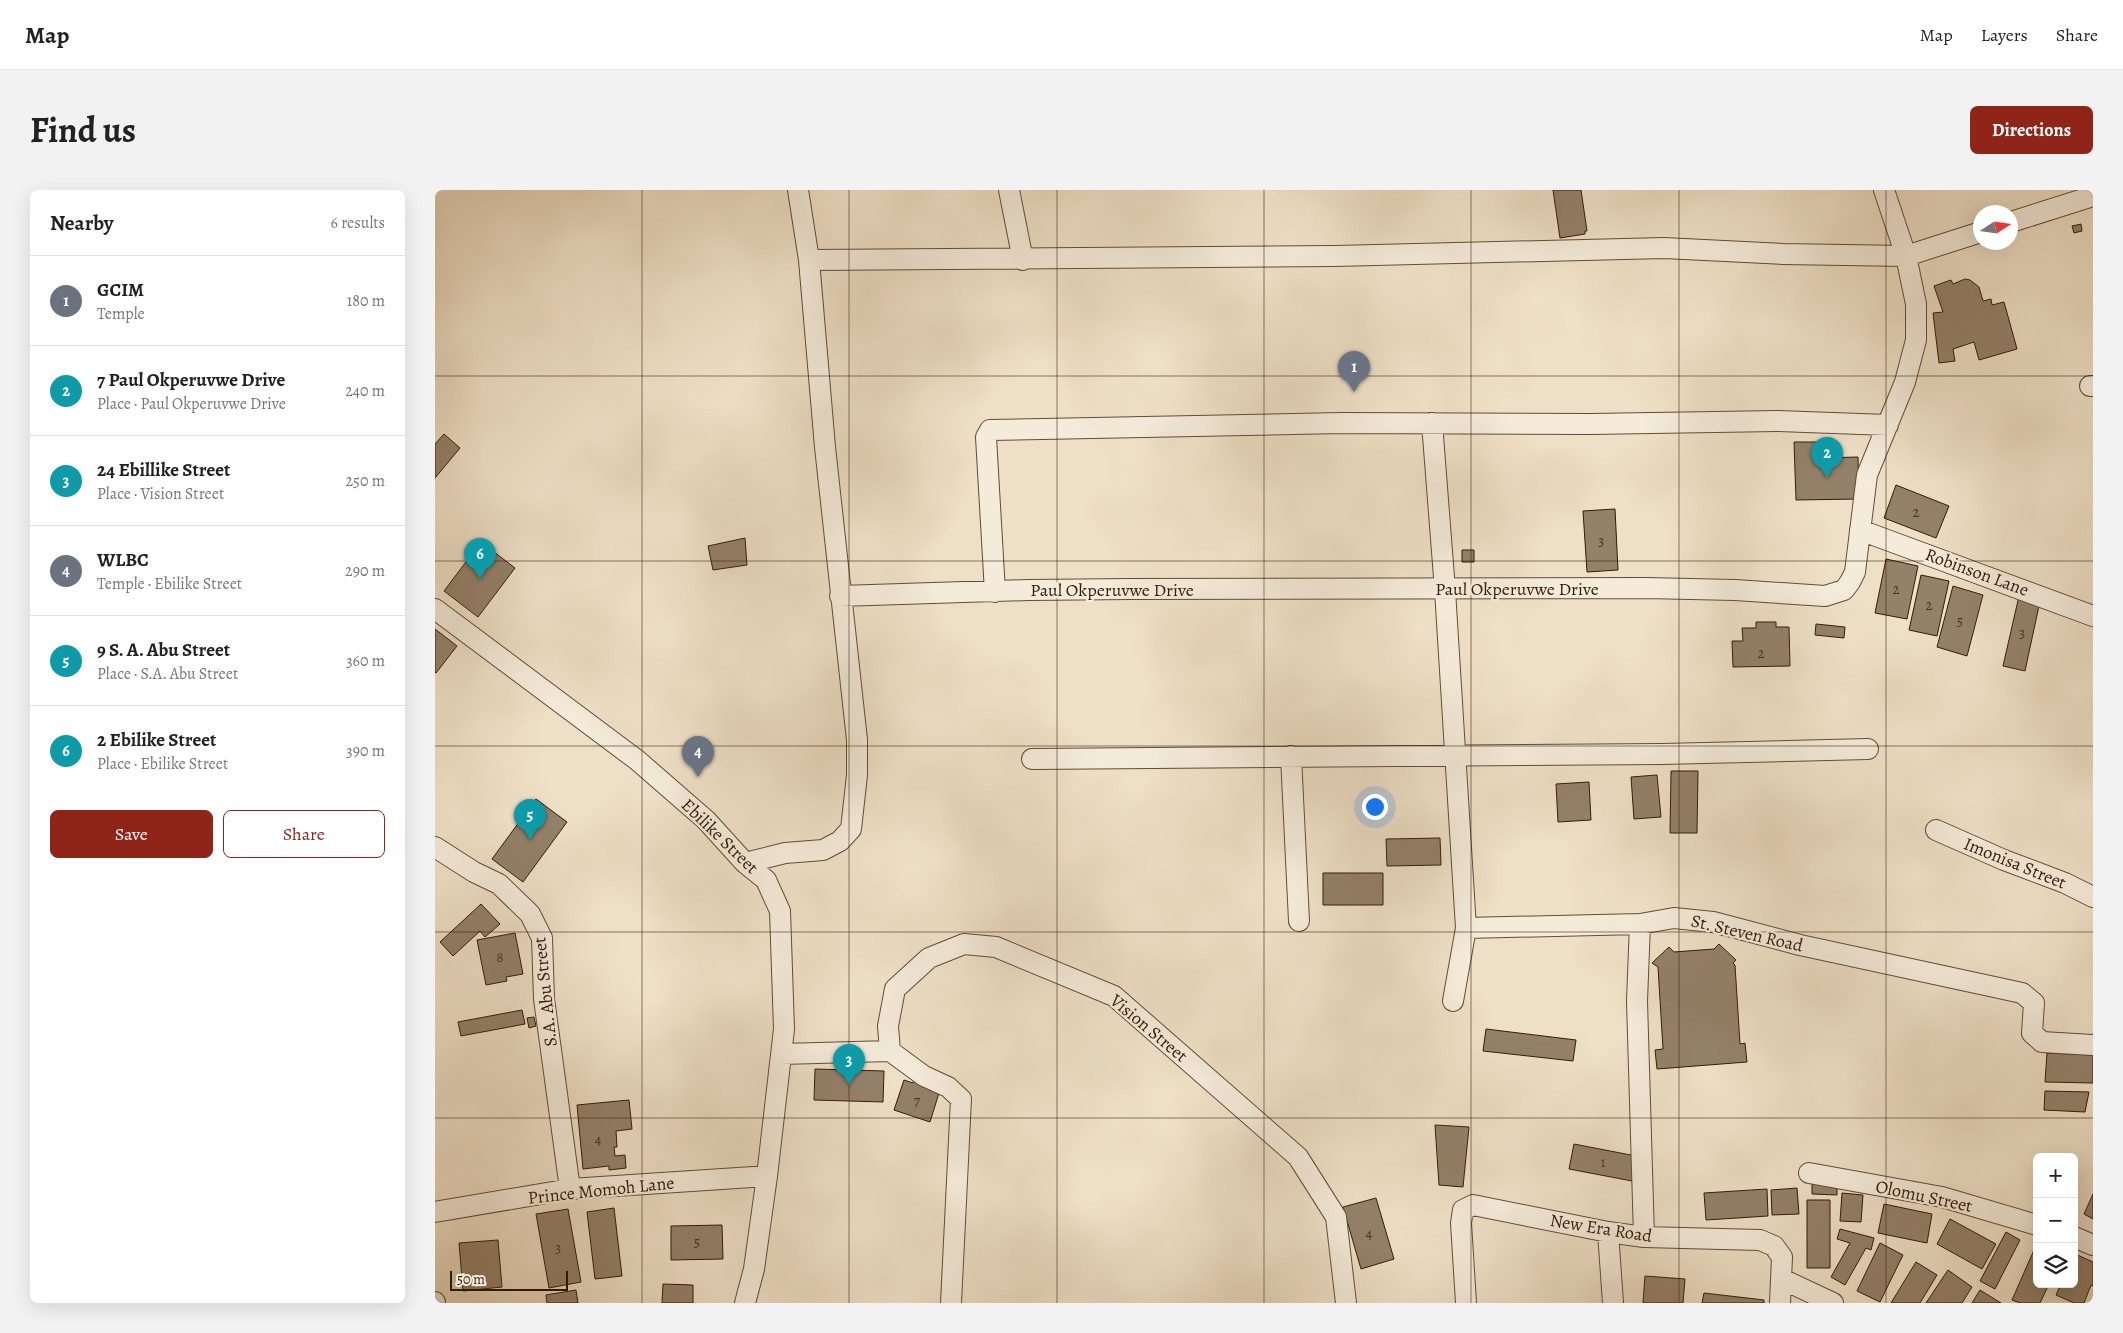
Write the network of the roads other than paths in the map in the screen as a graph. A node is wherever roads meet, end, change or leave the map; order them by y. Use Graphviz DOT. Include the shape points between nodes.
graph roads {
  1 [pos="798,190"];
  2 [pos="1009,190"];
  3 [pos="1883,190"];
  4 [pos="2093,196"];
  5 [pos="2018,220"];
  6 [pos="1973,235"];
  7 [pos="1906,256"];
  8 [pos="809,260"];
  9 [pos="1023,260"];
  10 [pos="1432,423"];
  11 [pos="1888,424"];
  12 [pos="1860,530"];
  13 [pos="1445,590"];
  14 [pos="995,592"];
  15 [pos="840,596"];
  16 [pos="435,609"];
  17 [pos="2093,616"];
  18 [pos="1868,749"];
  19 [pos="1455,754"];
  20 [pos="1291,756"];
  21 [pos="1032,758"];
  22 [pos="1936,830"];
  23 [pos="435,847"];
  24 [pos="745,863"];
  25 [pos="2093,896"];
  26 [pos="1299,921"];
  27 [pos="1640,924"];
  28 [pos="1466,928"];
  29 [pos="1453,1001"];
  30 [pos="2093,1046"];
  31 [pos="890,1052"];
  32 [pos="782,1054"];
  33 [pos="1809,1173"];
  34 [pos="767,1176"];
  35 [pos="570,1189"];
  36 [pos="435,1212"];
  37 [pos="2033,1224"];
  38 [pos="1608,1232"];
  39 [pos="1644,1237"];
  40 [pos="2078,1239"];
  41 [pos="2093,1245"];
  42 [pos="1782,1279"];
  43 [pos="745,1303"];
  44 [pos="953,1303"];
  45 [pos="1346,1303"];
  46 [pos="1466,1303"];
  47 [pos="1613,1303"];
  48 [pos="1780,1303"];
  49 [pos="1833,1303"];
  1 -- 8 [label="street"];
  2 -- 9 [label="street"];
  3 -- 7 [label="street, Paul Okperuvwe Drive"];
  4 -- 5 [label="street"];
  6 -- 7 [label="street"];
  7 -- 9 [label="street" via="1664,248"];
  7 -- 11 [label="street, Paul Okperuvwe Drive" via="1916,304 1916,340 1905,382"];
  8 -- 9 [label="street"];
  8 -- 15 [label="street"];
  10 -- 11 [label="street" via="1777,421"];
  10 -- 13 [label="street"];
  10 -- 14 [label="street" via="990,430 985,437"];
  11 -- 12 [label="street, Paul Okperuvwe Drive" via="1867,476"];
  12 -- 13 [label="street, Paul Okperuvwe Drive" via="1855,572 1850,582 1844,590 1825,596 1735,590"];
  12 -- 17 [label="street, Robinson Lane"];
  13 -- 14 [label="street, Paul Okperuvwe Drive"];
  13 -- 19 [label="street"];
  14 -- 15 [label="street, Paul Okperuvwe Drive"];
  15 -- 24 [label="street" via="857,740 851,829 840,841 823,850 785,853"];
  16 -- 24 [label="street, Ebilike Street" via="637,760 706,820"];
  18 -- 19 [label="street" via="1662,754"];
  19 -- 20 [label="street"];
  19 -- 28 [label="street"];
  20 -- 21 [label="street"];
  20 -- 26 [label="street"];
  22 -- 25 [label="street, Imonisa Street"];
  23 -- 35 [label="street, S.A. Abu Street" via="499,884 531,914 542,938 544,999"];
  24 -- 32 [label="street, Ebilike Street" via="765,880 781,911"];
  27 -- 28 [label="street"];
  27 -- 30 [label="street, St. Steven Road" via="1674,918 1713,922 1800,945 2022,993 2034,1003 2032,1033 2041,1042"];
  27 -- 39 [label="street" via="1637,1001"];
  28 -- 29 [label="street"];
  31 -- 32 [label="street"];
  31 -- 44 [label="street" via="924,1076 955,1092 961,1099"];
  31 -- 45 [label="street, Vision Street" via="888,1026 895,989 929,958 964,944 996,947 1114,996 1298,1157 1336,1217"];
  32 -- 34 [label="street, Ebilike Street"];
  33 -- 37 [label="street, Olomu Street" via="1942,1197"];
  34 -- 35 [label="street, Prince Momoh Lane"];
  34 -- 43 [label="street, Ebilike Street" via="754,1269"];
  35 -- 36 [label="street, Prince Momoh Lane"];
  38 -- 39 [label="street, New Era Road"];
  38 -- 46 [label="street, New Era Road" via="1473,1205 1463,1210 1461,1223"];
  38 -- 47 [label="street"];
  39 -- 42 [label="street, New Era Road" via="1760,1240 1774,1246 1781,1257"];
  40 -- 41 [label="street"];
  42 -- 48 [label="street, New Era Road"];
  42 -- 49 [label="street"];
}
